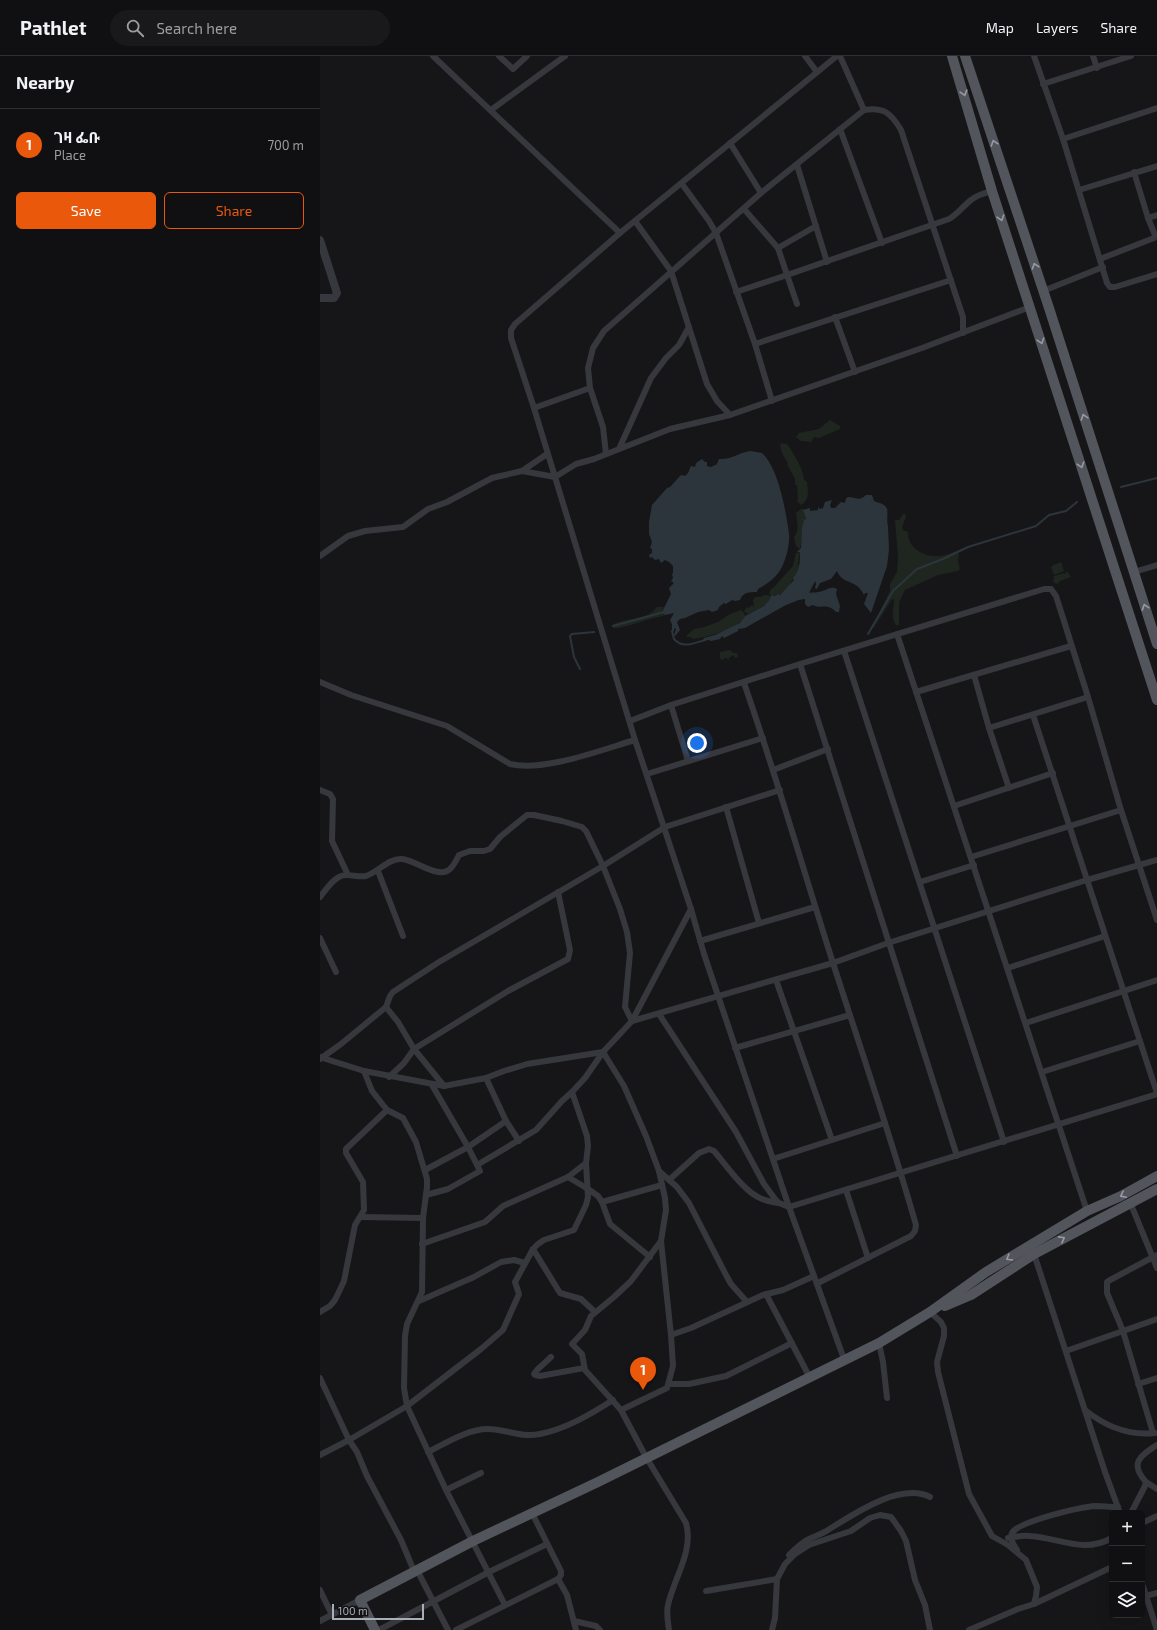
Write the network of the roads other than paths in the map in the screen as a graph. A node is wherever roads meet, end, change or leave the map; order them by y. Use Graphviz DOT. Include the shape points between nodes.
graph roads {
  1 [pos="433,56"];
  2 [pos="499,56"];
  3 [pos="528,56"];
  4 [pos="565,56"];
  5 [pos="805,56"];
  6 [pos="838,56"];
  7 [pos="952,56"];
  8 [pos="965,56"];
  9 [pos="1034,56"];
  10 [pos="1093,56"];
  11 [pos="1131,56"];
  12 [pos="1097,68"];
  13 [pos="817,72"];
  14 [pos="1043,84"];
  15 [pos="1157,108"];
  16 [pos="491,110"];
  17 [pos="864,110"];
  18 [pos="840,129"];
  19 [pos="1064,139"];
  20 [pos="730,143"];
  21 [pos="797,165"];
  22 [pos="1157,166"];
  23 [pos="1134,172"];
  24 [pos="682,184"];
  25 [pos="1080,190"];
  26 [pos="992,191"];
  27 [pos="761,193"];
  28 [pos="744,209"];
  29 [pos="1157,215"];
  30 [pos="1148,218"];
  31 [pos="635,221"];
  32 [pos="934,225"];
  33 [pos="816,226"];
  34 [pos="620,233"];
  35 [pos="716,233"];
  36 [pos="320,240"];
  37 [pos="882,243"];
  38 [pos="778,248"];
  39 [pos="1100,259"];
  40 [pos="827,262"];
  41 [pos="1103,267"];
  42 [pos="671,271"];
  43 [pos="1157,274"];
  44 [pos="787,275"];
  45 [pos="951,280"];
  46 [pos="1043,291"];
  47 [pos="736,292"];
  48 [pos="320,298"];
  49 [pos="796,304"];
  50 [pos="1030,307"];
  51 [pos="835,317"];
  52 [pos="689,327"];
  53 [pos="964,333"];
  54 [pos="754,344"];
  55 [pos="855,372"];
  56 [pos="590,388"];
  57 [pos="772,401"];
  58 [pos="534,408"];
  59 [pos="730,415"];
  60 [pos="620,449"];
  61 [pos="547,454"];
  62 [pos="606,454"];
  63 [pos="522,471"];
  64 [pos="555,477"];
  65 [pos="320,556"];
  66 [pos="1157,565"];
  67 [pos="1134,572"];
  68 [pos="897,634"];
  69 [pos="1157,644"];
  70 [pos="1071,646"];
  71 [pos="1157,648"];
  72 [pos="844,651"];
  73 [pos="1142,652"];
  74 [pos="800,664"];
  75 [pos="974,675"];
  76 [pos="320,682"];
  77 [pos="744,683"];
  78 [pos="916,692"];
  79 [pos="1088,698"];
  80 [pos="1157,700"];
  81 [pos="671,705"];
  82 [pos="1033,715"];
  83 [pos="630,720"];
  84 [pos="989,728"];
  85 [pos="763,738"];
  86 [pos="635,740"];
  87 [pos="828,749"];
  88 [pos="688,761"];
  89 [pos="773,770"];
  90 [pos="1053,773"];
  91 [pos="647,774"];
  92 [pos="1008,788"];
  93 [pos="320,790"];
  94 [pos="780,790"];
  95 [pos="954,806"];
  96 [pos="726,808"];
  97 [pos="1121,810"];
  98 [pos="665,827"];
  99 [pos="1070,827"];
  100 [pos="971,857"];
  101 [pos="1157,860"];
  102 [pos="974,865"];
  103 [pos="1139,865"];
  104 [pos="603,866"];
  105 [pos="378,870"];
  106 [pos="348,875"];
  107 [pos="1087,880"];
  108 [pos="920,882"];
  109 [pos="558,892"];
  110 [pos="320,897"];
  111 [pos="815,907"];
  112 [pos="691,909"];
  113 [pos="989,912"];
  114 [pos="1157,920"];
  115 [pos="759,923"];
  116 [pos="935,928"];
  117 [pos="403,936"];
  118 [pos="1105,936"];
  119 [pos="320,938"];
  120 [pos="700,941"];
  121 [pos="888,943"];
  122 [pos="833,963"];
  123 [pos="1008,968"];
  124 [pos="336,972"];
  125 [pos="776,980"];
  126 [pos="1157,980"];
  127 [pos="1123,992"];
  128 [pos="719,997"];
  129 [pos="386,1007"];
  130 [pos="659,1014"];
  131 [pos="850,1014"];
  132 [pos="632,1021"];
  133 [pos="1026,1023"];
  134 [pos="794,1031"];
  135 [pos="1140,1041"];
  136 [pos="735,1048"];
  137 [pos="414,1049"];
  138 [pos="603,1052"];
  139 [pos="320,1058"];
  140 [pos="364,1071"];
  141 [pos="1042,1072"];
  142 [pos="390,1077"];
  143 [pos="486,1078"];
  144 [pos="432,1085"];
  145 [pos="444,1086"];
  146 [pos="572,1092"];
  147 [pos="1157,1094"];
  148 [pos="387,1110"];
  149 [pos="506,1121"];
  150 [pos="885,1123"];
  151 [pos="1059,1125"];
  152 [pos="519,1140"];
  153 [pos="832,1140"];
  154 [pos="1004,1142"];
  155 [pos="468,1147"];
  156 [pos="957,1156"];
  157 [pos="772,1159"];
  158 [pos="586,1163"];
  159 [pos="477,1164"];
  160 [pos="424,1170"];
  161 [pos="659,1171"];
  162 [pos="902,1174"];
  163 [pos="1157,1176"];
  164 [pos="568,1177"];
  165 [pos="669,1180"];
  166 [pos="662,1185"];
  167 [pos="588,1189"];
  168 [pos="1157,1189"];
  169 [pos="846,1190"];
  170 [pos="426,1195"];
  171 [pos="602,1202"];
  172 [pos="1130,1202"];
  173 [pos="779,1203"];
  174 [pos="789,1207"];
  175 [pos="1087,1211"];
  176 [pos="361,1217"];
  177 [pos="423,1218"];
  178 [pos="661,1241"];
  179 [pos="422,1244"];
  180 [pos="533,1249"];
  181 [pos="1034,1254"];
  182 [pos="1155,1256"];
  183 [pos="650,1257"];
  184 [pos="868,1258"];
  185 [pos="525,1263"];
  186 [pos="1157,1268"];
  187 [pos="814,1276"];
  188 [pos="818,1284"];
  189 [pos="766,1294"];
  190 [pos="419,1301"];
  191 [pos="747,1302"];
  192 [pos="320,1312"];
  193 [pos="595,1312"];
  194 [pos="930,1312"];
  195 [pos="1157,1319"];
  196 [pos="1123,1331"];
  197 [pos="671,1335"];
  198 [pos="792,1343"];
  199 [pos="879,1343"];
  200 [pos="1066,1352"];
  201 [pos="551,1357"];
  202 [pos="844,1359"];
  203 [pos="584,1368"];
  204 [pos="809,1376"];
  205 [pos="320,1378"];
  206 [pos="1157,1378"];
  207 [pos="669,1384"];
  208 [pos="1138,1384"];
  209 [pos="887,1398"];
  210 [pos="613,1400"];
  211 [pos="407,1406"];
  212 [pos="621,1410"];
  213 [pos="1084,1410"];
  214 [pos="1155,1433"];
  215 [pos="349,1440"];
  216 [pos="1157,1445"];
  217 [pos="428,1452"];
  218 [pos="320,1455"];
  219 [pos="646,1457"];
  220 [pos="481,1473"];
  221 [pos="1146,1482"];
  222 [pos="446,1490"];
  223 [pos="1157,1490"];
  224 [pos="930,1497"];
  225 [pos="864,1508"];
  226 [pos="1119,1510"];
  227 [pos="1133,1510"];
  228 [pos="532,1512"];
  229 [pos="1157,1516"];
  230 [pos="870,1518"];
  231 [pos="1145,1522"];
  232 [pos="1010,1537"];
  233 [pos="1109,1539"];
  234 [pos="473,1541"];
  235 [pos="1000,1541"];
  236 [pos="547,1544"];
  237 [pos="1019,1553"];
  238 [pos="1109,1568"];
  239 [pos="416,1571"];
  240 [pos="780,1571"];
  241 [pos="489,1572"];
  242 [pos="558,1579"];
  243 [pos="777,1579"];
  244 [pos="320,1590"];
  245 [pos="706,1591"];
  246 [pos="1157,1592"];
  247 [pos="1145,1593"];
  248 [pos="1146,1596"];
  249 [pos="360,1600"];
  250 [pos="434,1602"];
  251 [pos="1034,1604"];
  252 [pos="505,1605"];
  253 [pos="332,1615"];
  254 [pos="320,1621"];
  255 [pos="574,1621"];
  256 [pos="375,1630"];
  257 [pos="379,1630"];
  258 [pos="448,1630"];
  259 [pos="456,1630"];
  260 [pos="576,1630"];
  261 [pos="600,1630"];
  262 [pos="669,1630"];
  263 [pos="772,1630"];
  264 [pos="930,1630"];
  265 [pos="969,1630"];
  266 [pos="1157,1630"];
  1 -- 16 [label="street"];
  2 -- 3 [label="street" via="513,69"];
  4 -- 16 [label="street"];
  5 -- 13 [label="street"];
  6 -- 13 [label="street"];
  6 -- 17 [label="street"];
  7 -- 26 [label="main road, one-way"];
  46 -- 8 [label="main road, one-way"];
  9 -- 14 [label="street"];
  10 -- 12 [label="street"];
  11 -- 12 [label="street"];
  12 -- 14 [label="street"];
  13 -- 20 [label="street"];
  14 -- 19 [label="street"];
  15 -- 19 [label="street"];
  16 -- 34 [label="street"];
  17 -- 18 [label="street"];
  17 -- 32 [label="street" via="880,109 897,123"];
  18 -- 21 [label="street"];
  18 -- 37 [label="street"];
  19 -- 25 [label="street"];
  20 -- 24 [label="street"];
  20 -- 27 [label="street"];
  21 -- 27 [label="street"];
  21 -- 33 [label="street"];
  22 -- 23 [label="street"];
  23 -- 25 [label="street"];
  23 -- 30 [label="street"];
  24 -- 31 [label="street"];
  24 -- 35 [label="street"];
  25 -- 39 [label="street"];
  26 -- 32 [label="street" via="976,197 958,214"];
  26 -- 50 [label="main road, one-way"];
  27 -- 28 [label="street"];
  28 -- 35 [label="street"];
  28 -- 38 [label="street"];
  29 -- 30 [label="street"];
  30 -- 39 [label="street" via="1154,238"];
  31 -- 34 [label="street"];
  31 -- 42 [label="street"];
  32 -- 37 [label="street"];
  32 -- 45 [label="street"];
  33 -- 38 [label="street"];
  33 -- 40 [label="street"];
  34 -- 58 [label="street" via="511,330 511,338"];
  35 -- 42 [label="street"];
  35 -- 47 [label="street"];
  36 -- 48 [label="street" via="337,293 334,298"];
  37 -- 40 [label="street"];
  38 -- 44 [label="street"];
  39 -- 41 [label="street"];
  40 -- 44 [label="street"];
  41 -- 43 [label="street" via="1110,287"];
  41 -- 46 [label="street"];
  42 -- 52 [label="street"];
  42 -- 56 [label="street" via="604,331 593,348 590,359"];
  44 -- 47 [label="street"];
  44 -- 49 [label="street"];
  45 -- 51 [label="street"];
  45 -- 53 [label="street" via="963,317"];
  67 -- 46 [label="main road, one-way"];
  47 -- 54 [label="street"];
  50 -- 53 [label="street"];
  50 -- 73 [label="main road, one-way"];
  51 -- 54 [label="street"];
  51 -- 55 [label="street"];
  52 -- 59 [label="street" via="707,384 717,401"];
  52 -- 60 [label="street" via="679,345 651,378"];
  53 -- 55 [label="street"];
  54 -- 57 [label="street"];
  55 -- 57 [label="street"];
  56 -- 58 [label="street"];
  56 -- 62 [label="street" via="603,427"];
  57 -- 59 [label="street"];
  58 -- 61 [label="street"];
  59 -- 60 [label="street" via="670,429"];
  60 -- 62 [label="street"];
  61 -- 63 [label="street"];
  61 -- 64 [label="street"];
  62 -- 64 [label="street" via="576,464"];
  63 -- 64 [label="street"];
  63 -- 65 [label="street" via="492,478 423,512 403,526 361,532 344,538"];
  64 -- 83 [label="street"];
  66 -- 67 [label="street"];
  69 -- 67 [label="main road, one-way"];
  68 -- 70 [label="street" via="1050,589 1056,596"];
  68 -- 72 [label="street"];
  68 -- 78 [label="street"];
  70 -- 75 [label="street"];
  70 -- 79 [label="street"];
  71 -- 73 [label="main road"];
  72 -- 74 [label="street"];
  72 -- 108 [label="street"];
  73 -- 80 [label="main road"];
  74 -- 77 [label="street"];
  74 -- 87 [label="street"];
  75 -- 78 [label="street"];
  75 -- 84 [label="street"];
  76 -- 86 [label="street" via="351,695 447,726 510,764 550,764"];
  77 -- 81 [label="street"];
  77 -- 85 [label="street"];
  78 -- 95 [label="street"];
  79 -- 82 [label="street"];
  79 -- 97 [label="street"];
  81 -- 83 [label="street"];
  81 -- 88 [label="street"];
  82 -- 84 [label="street"];
  82 -- 90 [label="street"];
  83 -- 86 [label="street"];
  84 -- 92 [label="street"];
  85 -- 88 [label="street"];
  85 -- 89 [label="street"];
  86 -- 91 [label="street"];
  87 -- 89 [label="street"];
  87 -- 121 [label="street"];
  88 -- 91 [label="street"];
  89 -- 94 [label="street"];
  90 -- 92 [label="street"];
  90 -- 99 [label="street"];
  91 -- 98 [label="street"];
  92 -- 95 [label="street"];
  93 -- 106 [label="street" via="330,794 333,799 332,841"];
  94 -- 96 [label="street"];
  94 -- 111 [label="street"];
  95 -- 100 [label="street"];
  96 -- 98 [label="street"];
  96 -- 115 [label="street"];
  97 -- 99 [label="street"];
  97 -- 103 [label="street"];
  98 -- 104 [label="street"];
  98 -- 112 [label="street"];
  99 -- 100 [label="street"];
  99 -- 107 [label="street"];
  100 -- 102 [label="street"];
  101 -- 103 [label="street"];
  102 -- 108 [label="street"];
  102 -- 113 [label="street"];
  103 -- 107 [label="street"];
  103 -- 114 [label="street"];
  104 -- 105 [label="street" via="582,827 562,820 527,815 487,850 470,851 459,855 452,868 443,873 402,859"];
  104 -- 109 [label="street"];
  104 -- 132 [label="street" via="629,941 625,1007"];
  105 -- 106 [label="street" via="366,876"];
  105 -- 117 [label="street"];
  106 -- 110 [label="street" via="338,877"];
  107 -- 113 [label="street"];
  107 -- 118 [label="street"];
  108 -- 116 [label="street"];
  109 -- 129 [label="street" via="438,962 393,992"];
  109 -- 137 [label="street" via="570,950 568,959 508,990"];
  111 -- 115 [label="street"];
  111 -- 122 [label="street"];
  112 -- 120 [label="street"];
  112 -- 132 [label="street"];
  113 -- 116 [label="street"];
  113 -- 123 [label="street"];
  115 -- 120 [label="street"];
  116 -- 121 [label="street"];
  116 -- 154 [label="street"];
  118 -- 123 [label="street"];
  118 -- 127 [label="street"];
  119 -- 124 [label="street"];
  120 -- 128 [label="street"];
  121 -- 122 [label="street"];
  121 -- 156 [label="street"];
  122 -- 125 [label="street"];
  122 -- 131 [label="street"];
  123 -- 133 [label="street"];
  125 -- 128 [label="street"];
  125 -- 134 [label="street"];
  126 -- 127 [label="street"];
  127 -- 133 [label="street"];
  127 -- 135 [label="street"];
  128 -- 130 [label="street"];
  128 -- 136 [label="street"];
  129 -- 137 [label="street"];
  129 -- 139 [label="street"];
  130 -- 132 [label="street"];
  130 -- 173 [label="street" via="736,1132 764,1184"];
  131 -- 134 [label="street"];
  131 -- 150 [label="street"];
  132 -- 138 [label="street"];
  133 -- 141 [label="street"];
  134 -- 136 [label="street"];
  134 -- 153 [label="street"];
  135 -- 141 [label="street"];
  135 -- 147 [label="street"];
  136 -- 157 [label="street"];
  137 -- 142 [label="street"];
  137 -- 145 [label="street"];
  138 -- 143 [label="street" via="527,1064"];
  138 -- 146 [label="street"];
  138 -- 161 [label="street" via="624,1086"];
  139 -- 140 [label="street"];
  140 -- 142 [label="street"];
  140 -- 148 [label="street" via="372,1091"];
  141 -- 151 [label="street"];
  142 -- 144 [label="street"];
  143 -- 145 [label="street"];
  143 -- 149 [label="street"];
  144 -- 145 [label="street"];
  144 -- 155 [label="street"];
  146 -- 152 [label="street" via="536,1130"];
  146 -- 158 [label="street" via="587,1136"];
  147 -- 151 [label="street"];
  148 -- 160 [label="street" via="403,1118 416,1142"];
  148 -- 176 [label="street" via="346,1149 363,1182 365,1203"];
  149 -- 152 [label="street"];
  149 -- 155 [label="street"];
  150 -- 153 [label="street"];
  150 -- 162 [label="street"];
  151 -- 154 [label="street"];
  151 -- 175 [label="street"];
  152 -- 159 [label="street"];
  153 -- 157 [label="street"];
  154 -- 156 [label="street"];
  155 -- 159 [label="street"];
  155 -- 160 [label="street"];
  156 -- 162 [label="street"];
  157 -- 174 [label="street"];
  158 -- 164 [label="street"];
  158 -- 167 [label="street"];
  159 -- 170 [label="street" via="479,1172 445,1190"];
  160 -- 170 [label="street" via="427,1179"];
  161 -- 165 [label="street"];
  161 -- 166 [label="street"];
  162 -- 169 [label="street"];
  162 -- 184 [label="street" via="916,1225 915,1231"];
  163 -- 175 [label="main road, one-way"];
  164 -- 167 [label="street"];
  164 -- 179 [label="street" via="504,1206 485,1222"];
  165 -- 173 [label="street" via="698,1153 714,1151 744,1186 763,1199"];
  165 -- 191 [label="street" via="689,1203 726,1275"];
  166 -- 171 [label="street"];
  166 -- 178 [label="street" via="666,1210"];
  167 -- 171 [label="street"];
  167 -- 180 [label="street" via="586,1205 574,1230 544,1240"];
  168 -- 172 [label="main road"];
  169 -- 174 [label="street"];
  169 -- 184 [label="street"];
  170 -- 177 [label="street"];
  171 -- 183 [label="street" via="610,1224"];
  181 -- 172 [label="main road, one-way"];
  172 -- 182 [label="street"];
  173 -- 174 [label="street"];
  174 -- 187 [label="street"];
  175 -- 194 [label="main road, one-way" via="986,1272"];
  176 -- 177 [label="street"];
  176 -- 192 [label="street" via="355,1225 344,1281 336,1300"];
  177 -- 179 [label="street"];
  178 -- 183 [label="street"];
  178 -- 197 [label="street"];
  179 -- 190 [label="street" via="422,1292"];
  180 -- 185 [label="street"];
  180 -- 193 [label="street" via="560,1292 581,1298"];
  181 -- 194 [label="main road" via="971,1295"];
  181 -- 200 [label="street"];
  182 -- 186 [label="street"];
  182 -- 196 [label="street" via="1107,1282 1107,1293"];
  183 -- 193 [label="street" via="625,1286"];
  184 -- 188 [label="street"];
  185 -- 190 [label="street" via="514,1260 501,1262"];
  185 -- 211 [label="street" via="515,1282 519,1294 503,1330 481,1350"];
  187 -- 188 [label="street"];
  187 -- 189 [label="street"];
  188 -- 202 [label="street"];
  189 -- 191 [label="street"];
  189 -- 198 [label="street"];
  190 -- 211 [label="street" via="405,1332 404,1388"];
  191 -- 197 [label="street"];
  193 -- 203 [label="street" via="589,1318 585,1330 572,1344 582,1354"];
  194 -- 199 [label="main road"];
  194 -- 235 [label="street" via="944,1328 937,1362 938,1372 970,1494 992,1536"];
  195 -- 196 [label="street"];
  196 -- 200 [label="street"];
  196 -- 208 [label="street"];
  197 -- 207 [label="street" via="673,1366"];
  198 -- 204 [label="street"];
  198 -- 207 [label="street" via="726,1376 689,1384"];
  199 -- 202 [label="main road"];
  199 -- 209 [label="street"];
  200 -- 213 [label="street"];
  201 -- 203 [label="street" via="535,1375"];
  202 -- 204 [label="main road"];
  203 -- 210 [label="street"];
  204 -- 219 [label="main road"];
  205 -- 215 [label="street"];
  206 -- 208 [label="street"];
  207 -- 212 [label="street" via="663,1390"];
  208 -- 214 [label="street"];
  210 -- 212 [label="street"];
  210 -- 217 [label="street" via="584,1418 540,1434 525,1435 487,1429 470,1433"];
  211 -- 215 [label="street"];
  211 -- 217 [label="street"];
  212 -- 219 [label="street"];
  213 -- 214 [label="street" via="1105,1424 1122,1430"];
  213 -- 226 [label="street"];
  215 -- 218 [label="street"];
  215 -- 239 [label="street"];
  216 -- 221 [label="street" via="1140,1457 1137,1464 1141,1477"];
  217 -- 222 [label="street"];
  219 -- 228 [label="main road"];
  219 -- 262 [label="street" via="686,1523 688,1532 684,1559 668,1606"];
  220 -- 222 [label="street"];
  221 -- 223 [label="street"];
  221 -- 227 [label="street"];
  222 -- 234 [label="street"];
  224 -- 225 [label="street" via="916,1493 900,1495"];
  225 -- 230 [label="street"];
  225 -- 240 [label="street" via="796,1548 784,1561"];
  226 -- 232 [label="street" via="1104,1506 1048,1516 1022,1526 1013,1531"];
  228 -- 234 [label="main road"];
  228 -- 236 [label="street"];
  229 -- 231 [label="street"];
  230 -- 240 [label="street" via="851,1531 809,1545"];
  230 -- 264 [label="street" via="880,1515 891,1517 901,1531 925,1605"];
  232 -- 233 [label="street" via="1030,1536 1077,1545 1095,1545"];
  232 -- 235 [label="street"];
  232 -- 237 [label="street"];
  234 -- 239 [label="main road"];
  234 -- 241 [label="street"];
  235 -- 237 [label="street"];
  236 -- 241 [label="street"];
  236 -- 242 [label="street" via="561,1571"];
  237 -- 251 [label="street" via="1026,1560 1037,1587"];
  238 -- 251 [label="street"];
  239 -- 249 [label="main road"];
  239 -- 250 [label="street"];
  240 -- 243 [label="street"];
  241 -- 250 [label="street"];
  241 -- 252 [label="street"];
  242 -- 252 [label="street"];
  242 -- 255 [label="street" via="567,1595"];
  243 -- 245 [label="street"];
  243 -- 263 [label="street"];
  244 -- 253 [label="street"];
  246 -- 248 [label="street"];
  247 -- 248 [label="street"];
  248 -- 266 [label="street"];
  249 -- 253 [label="street"];
  249 -- 256 [label="main road"];
  250 -- 257 [label="street"];
  250 -- 258 [label="street"];
  251 -- 265 [label="street"];
  252 -- 259 [label="street"];
  253 -- 254 [label="street"];
  255 -- 260 [label="street"];
  255 -- 261 [label="street" via="596,1626"];
}
